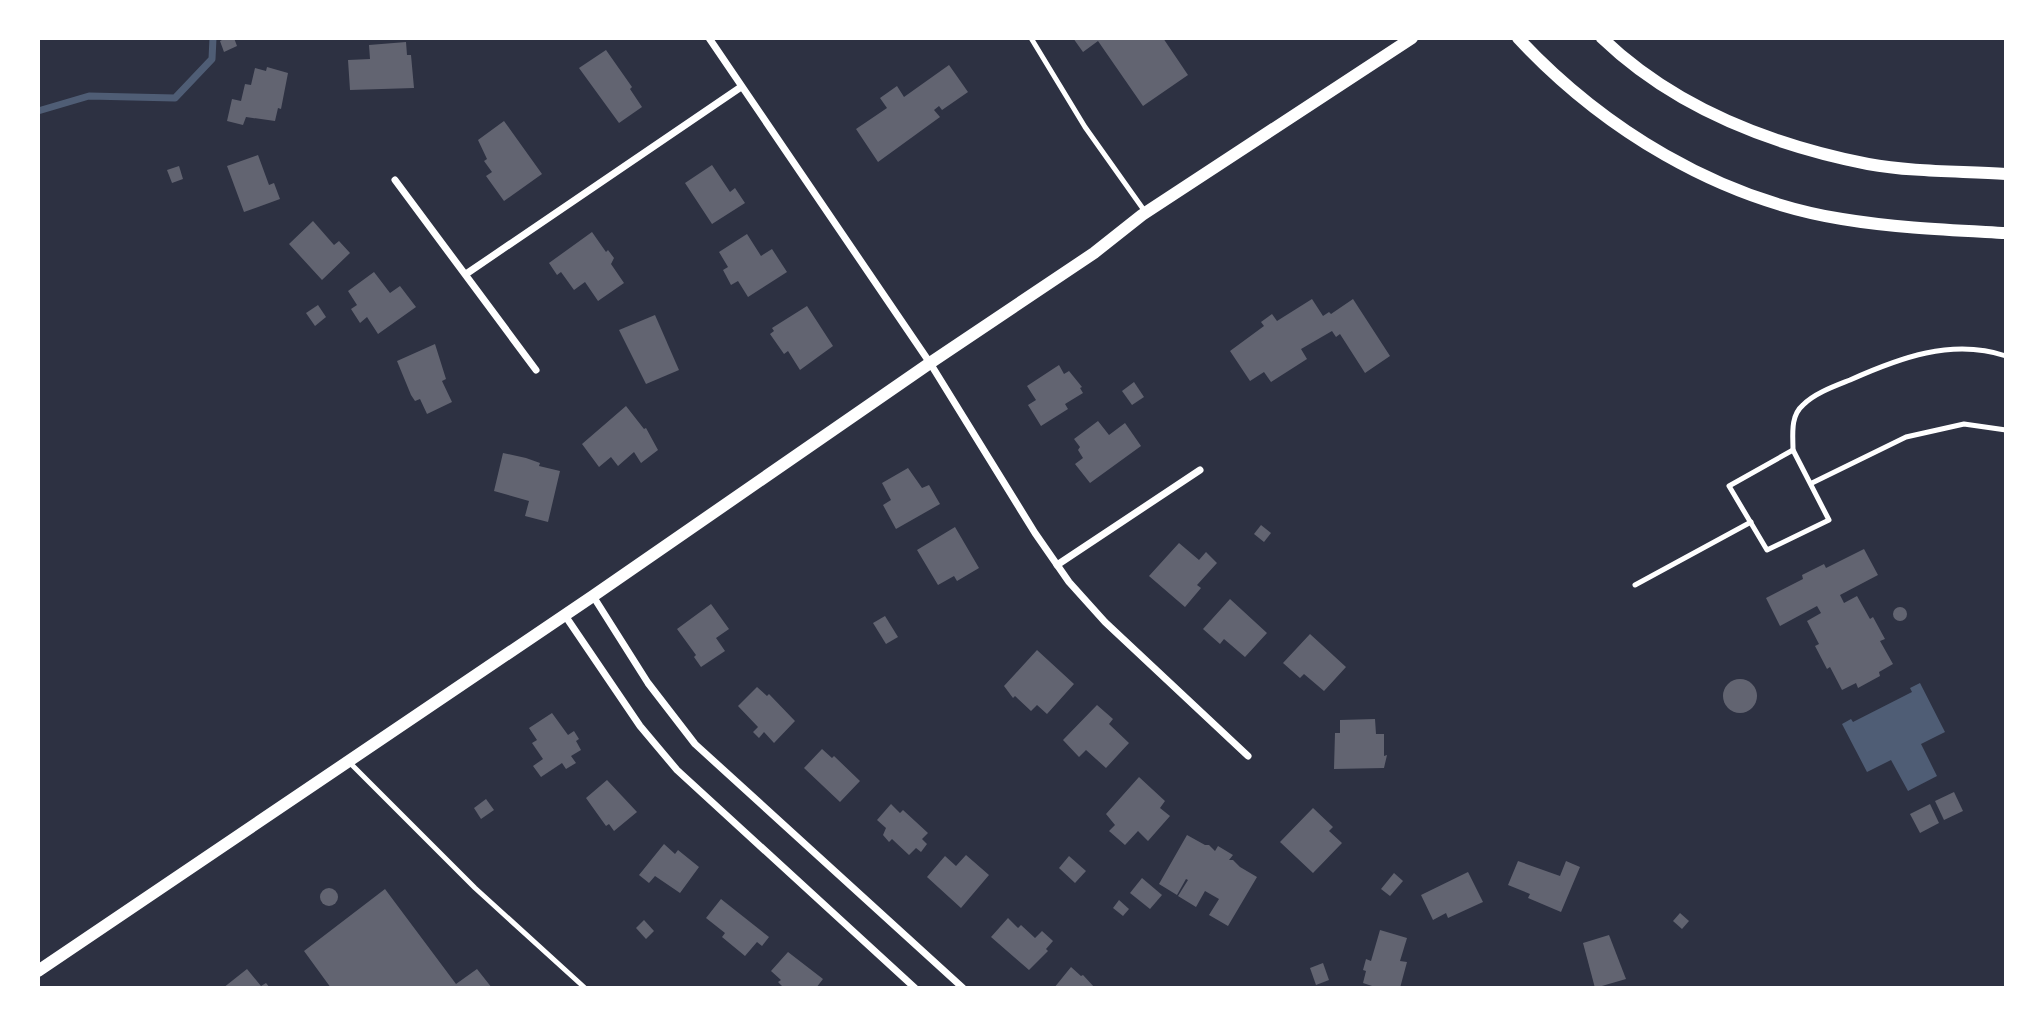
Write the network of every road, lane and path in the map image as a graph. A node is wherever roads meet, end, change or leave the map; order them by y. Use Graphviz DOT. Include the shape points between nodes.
graph roads {
  1 [pos="709,38"];
  2 [pos="1031,38"];
  3 [pos="1412,38"];
  4 [pos="1518,38"];
  5 [pos="1602,38"];
  6 [pos="741,87"];
  7 [pos="2006,174"];
  8 [pos="395,180"];
  9 [pos="1146,213"];
  10 [pos="2006,233"];
  11 [pos="466,274"];
  12 [pos="2006,356"];
  13 [pos="930,363"];
  14 [pos="536,370"];
  15 [pos="2006,430"];
  16 [pos="1793,450"];
  17 [pos="1200,470"];
  18 [pos="1812,483"];
  19 [pos="1751,522"];
  20 [pos="1057,565"];
  21 [pos="1635,585"];
  22 [pos="593,596"];
  23 [pos="564,614"];
  24 [pos="1248,756"];
  25 [pos="349,762"];
  26 [pos="38,971"];
  27 [pos="585,988"];
  28 [pos="915,988"];
  29 [pos="962,988"];
  1 -- 6 [label="street"];
  2 -- 9 [label="lane" via="1085,127"];
  3 -- 9 [label="street"];
  4 -- 10 [label="street" via="1620,128 1731,187 1840,219"];
  5 -- 7 [label="street" via="1682,97 1760,135 1869,164"];
  6 -- 11 [label="street"];
  6 -- 13 [label="street"];
  8 -- 11 [label="street"];
  9 -- 13 [label="street"];
  11 -- 14 [label="street"];
  12 -- 16 [label="lane" via="1987,350 1936,350 1891,362 1830,388 1802,405 1793,421"];
  13 -- 20 [label="street"];
  13 -- 22 [label="street"];
  15 -- 18 [label="lane" via="1964,424 1906,437"];
  16 -- 18 [label="lane"];
  16 -- 19 [label="lane" via="1730,486"];
  17 -- 20 [label="street"];
  18 -- 19 [label="lane" via="1829,520 1767,550"];
  19 -- 21 [label="lane"];
  20 -- 24 [label="street" via="1105,622"];
  22 -- 23 [label="street"];
  22 -- 29 [label="street" via="648,683 695,744"];
  23 -- 25 [label="street"];
  23 -- 28 [label="street" via="640,726 677,771"];
  25 -- 26 [label="street"];
  25 -- 27 [label="lane" via="475,888"];
}
